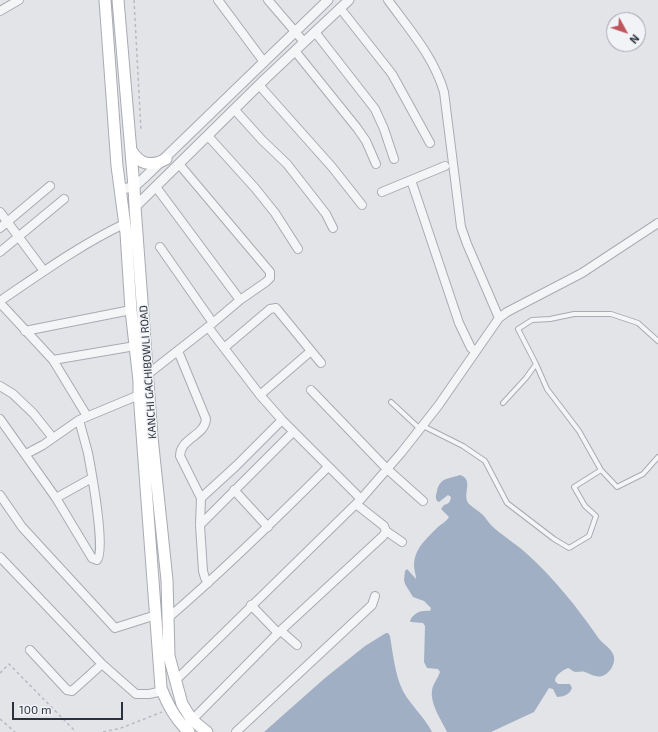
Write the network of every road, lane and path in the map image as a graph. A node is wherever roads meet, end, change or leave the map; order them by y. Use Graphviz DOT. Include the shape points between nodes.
graph roads {
  1 [pos="19,0"];
  2 [pos="105,0"];
  3 [pos="118,0"];
  4 [pos="134,0"];
  5 [pos="218,0"];
  6 [pos="268,0"];
  7 [pos="326,0"];
  8 [pos="349,0"];
  9 [pos="388,0"];
  10 [pos="340,8"];
  11 [pos="0,11"];
  12 [pos="295,32"];
  13 [pos="315,32"];
  14 [pos="304,42"];
  15 [pos="295,51"];
  16 [pos="264,62"];
  17 [pos="259,85"];
  18 [pos="234,109"];
  19 [pos="141,130"];
  20 [pos="208,136"];
  21 [pos="430,143"];
  22 [pos="131,150"];
  23 [pos="166,159"];
  24 [pos="394,159"];
  25 [pos="180,164"];
  26 [pos="376,164"];
  27 [pos="445,166"];
  28 [pos="412,180"];
  29 [pos="50,186"];
  30 [pos="134,187"];
  31 [pos="156,187"];
  32 [pos="120,189"];
  33 [pos="382,192"];
  34 [pos="64,199"];
  35 [pos="362,205"];
  36 [pos="135,207"];
  37 [pos="0,212"];
  38 [pos="8,222"];
  39 [pos="658,223"];
  40 [pos="0,228"];
  41 [pos="333,228"];
  42 [pos="125,229"];
  43 [pos="137,232"];
  44 [pos="19,237"];
  45 [pos="160,247"];
  46 [pos="298,249"];
  47 [pos="0,252"];
  48 [pos="44,271"];
  49 [pos="240,300"];
  50 [pos="0,302"];
  51 [pos="131,310"];
  52 [pos="499,318"];
  53 [pos="211,325"];
  54 [pos="25,331"];
  55 [pos="658,341"];
  56 [pos="135,346"];
  57 [pos="224,348"];
  58 [pos="178,351"];
  59 [pos="311,351"];
  60 [pos="476,352"];
  61 [pos="53,360"];
  62 [pos="321,364"];
  63 [pos="536,364"];
  64 [pos="148,374"];
  65 [pos="0,386"];
  66 [pos="311,390"];
  67 [pos="139,395"];
  68 [pos="260,395"];
  69 [pos="391,402"];
  70 [pos="504,403"];
  71 [pos="87,416"];
  72 [pos="0,419"];
  73 [pos="79,420"];
  74 [pos="282,420"];
  75 [pos="421,428"];
  76 [pos="293,432"];
  77 [pos="53,438"];
  78 [pos="26,454"];
  79 [pos="658,457"];
  80 [pos="328,467"];
  81 [pos="386,468"];
  82 [pos="602,470"];
  83 [pos="92,478"];
  84 [pos="234,490"];
  85 [pos="0,495"];
  86 [pos="56,498"];
  87 [pos="201,498"];
  88 [pos="423,501"];
  89 [pos="358,502"];
  90 [pos="200,525"];
  91 [pos="268,527"];
  92 [pos="386,531"];
  93 [pos="402,542"];
  94 [pos="0,557"];
  95 [pos="208,583"];
  96 [pos="375,596"];
  97 [pos="251,605"];
  98 [pos="156,615"];
  99 [pos="168,618"];
  100 [pos="279,632"];
  101 [pos="297,646"];
  102 [pos="30,650"];
  103 [pos="102,664"];
  104 [pos="0,673"];
  105 [pos="176,680"];
  106 [pos="162,691"];
  107 [pos="169,707"];
  108 [pos="0,719"];
  109 [pos="192,720"];
  110 [pos="15,732"];
  111 [pos="76,732"];
  112 [pos="103,732"];
  113 [pos="189,732"];
  114 [pos="207,732"];
  115 [pos="236,732"];
  1 -- 11 [label="street"];
  2 -- 32 [label="main road, KANCHI GACHIBOWLI ROAD"];
  3 -- 22 [label="main road, KANCHI GACHIBOWLI ROAD"];
  4 -- 19 [label="path"];
  5 -- 16 [label="street"];
  6 -- 12 [label="street"];
  7 -- 12 [label="street"];
  8 -- 10 [label="street"];
  9 -- 52 [label="street" via="440,77 461,227"];
  10 -- 13 [label="street"];
  10 -- 21 [label="street" via="392,74"];
  12 -- 14 [label="street"];
  12 -- 16 [label="street"];
  13 -- 14 [label="street"];
  13 -- 24 [label="street" via="375,109"];
  14 -- 15 [label="street"];
  15 -- 17 [label="street"];
  15 -- 26 [label="street" via="357,128"];
  16 -- 23 [label="street"];
  17 -- 18 [label="street"];
  17 -- 35 [label="street"];
  18 -- 20 [label="street"];
  18 -- 41 [label="street" via="287,164 326,214"];
  20 -- 25 [label="street"];
  20 -- 46 [label="street" via="275,213"];
  22 -- 23 [label="main road" via="143,163"];
  22 -- 30 [label="main road, KANCHI GACHIBOWLI ROAD"];
  23 -- 30 [label="street"];
  25 -- 31 [label="street"];
  25 -- 49 [label="street" via="270,272 270,278"];
  27 -- 28 [label="street"];
  28 -- 33 [label="street"];
  28 -- 60 [label="street" via="459,323 471,348"];
  29 -- 38 [label="street"];
  30 -- 32 [label="street"];
  30 -- 36 [label="main road, KANCHI GACHIBOWLI ROAD"];
  31 -- 36 [label="street"];
  31 -- 49 [label="street"];
  32 -- 42 [label="main road, KANCHI GACHIBOWLI ROAD"];
  34 -- 44 [label="street"];
  36 -- 43 [label="main road, KANCHI GACHIBOWLI ROAD"];
  37 -- 38 [label="street"];
  38 -- 40 [label="street"];
  38 -- 44 [label="street"];
  39 -- 52 [label="street" via="582,273"];
  42 -- 43 [label="main road"];
  42 -- 48 [label="street" via="104,233"];
  42 -- 51 [label="main road, KANCHI GACHIBOWLI ROAD"];
  43 -- 64 [label="main road, KANCHI GACHIBOWLI ROAD"];
  44 -- 47 [label="street"];
  44 -- 48 [label="street"];
  45 -- 53 [label="street"];
  48 -- 50 [label="street"];
  49 -- 53 [label="street"];
  50 -- 54 [label="street"];
  51 -- 54 [label="street"];
  51 -- 56 [label="main road, KANCHI GACHIBOWLI ROAD"];
  52 -- 60 [label="street"];
  53 -- 57 [label="street"];
  53 -- 58 [label="street"];
  54 -- 61 [label="street"];
  55 -- 63 [label="lane" via="638,322 611,314 574,314 532,320 518,329"];
  56 -- 61 [label="street"];
  56 -- 67 [label="main road, KANCHI GACHIBOWLI ROAD"];
  57 -- 59 [label="street" via="273,308 278,310"];
  57 -- 68 [label="street"];
  58 -- 64 [label="street"];
  58 -- 87 [label="street" via="206,420 206,425 180,450 180,456"];
  59 -- 62 [label="street"];
  59 -- 68 [label="street"];
  60 -- 75 [label="street"];
  61 -- 71 [label="street"];
  63 -- 70 [label="lane"];
  63 -- 82 [label="lane" via="547,390 579,431"];
  64 -- 99 [label="main road, KANCHI GACHIBOWLI ROAD"];
  65 -- 77 [label="street" via="13,394 33,413"];
  66 -- 81 [label="street"];
  67 -- 71 [label="street"];
  67 -- 98 [label="main road, KANCHI GACHIBOWLI ROAD"];
  68 -- 74 [label="street"];
  69 -- 75 [label="lane"];
  71 -- 73 [label="street"];
  72 -- 78 [label="street"];
  73 -- 77 [label="street"];
  73 -- 83 [label="street"];
  74 -- 76 [label="street"];
  74 -- 87 [label="street"];
  75 -- 81 [label="street"];
  75 -- 82 [label="lane" via="463,446 485,462 507,503 569,548 589,536 596,516 585,506 574,487"];
  76 -- 80 [label="street"];
  76 -- 84 [label="street"];
  77 -- 78 [label="street"];
  78 -- 86 [label="street"];
  79 -- 82 [label="lane" via="643,474 617,487"];
  80 -- 89 [label="street"];
  80 -- 91 [label="street"];
  81 -- 88 [label="street"];
  81 -- 89 [label="street"];
  83 -- 86 [label="street"];
  83 -- 86 [label="street" via="100,541 99,559 92,558"];
  84 -- 90 [label="street"];
  84 -- 91 [label="street"];
  85 -- 98 [label="street" via="22,527 115,628"];
  87 -- 90 [label="street"];
  89 -- 92 [label="street" via="384,526"];
  89 -- 97 [label="street"];
  90 -- 95 [label="street" via="203,571"];
  91 -- 95 [label="street"];
  92 -- 93 [label="street"];
  92 -- 100 [label="street"];
  94 -- 103 [label="street"];
  95 -- 99 [label="street"];
  96 -- 115 [label="street" via="372,605"];
  97 -- 100 [label="street"];
  97 -- 105 [label="street"];
  98 -- 106 [label="main road, KANCHI GACHIBOWLI ROAD"];
  99 -- 105 [label="main road, KANCHI GACHIBOWLI ROAD" via="169,656"];
  100 -- 101 [label="street"];
  100 -- 109 [label="street"];
  102 -- 103 [label="street" via="67,690 72,691"];
  103 -- 106 [label="street" via="136,694"];
  104 -- 111 [label="path" via="9,664"];
  105 -- 109 [label="main road, KANCHI GACHIBOWLI ROAD" via="182,704"];
  106 -- 107 [label="main road, KANCHI GACHIBOWLI ROAD"];
  107 -- 112 [label="path" via="121,728"];
  107 -- 113 [label="main road, KANCHI GACHIBOWLI ROAD" via="180,724"];
  108 -- 110 [label="path"];
  109 -- 114 [label="main road, KANCHI GACHIBOWLI ROAD"];
}
